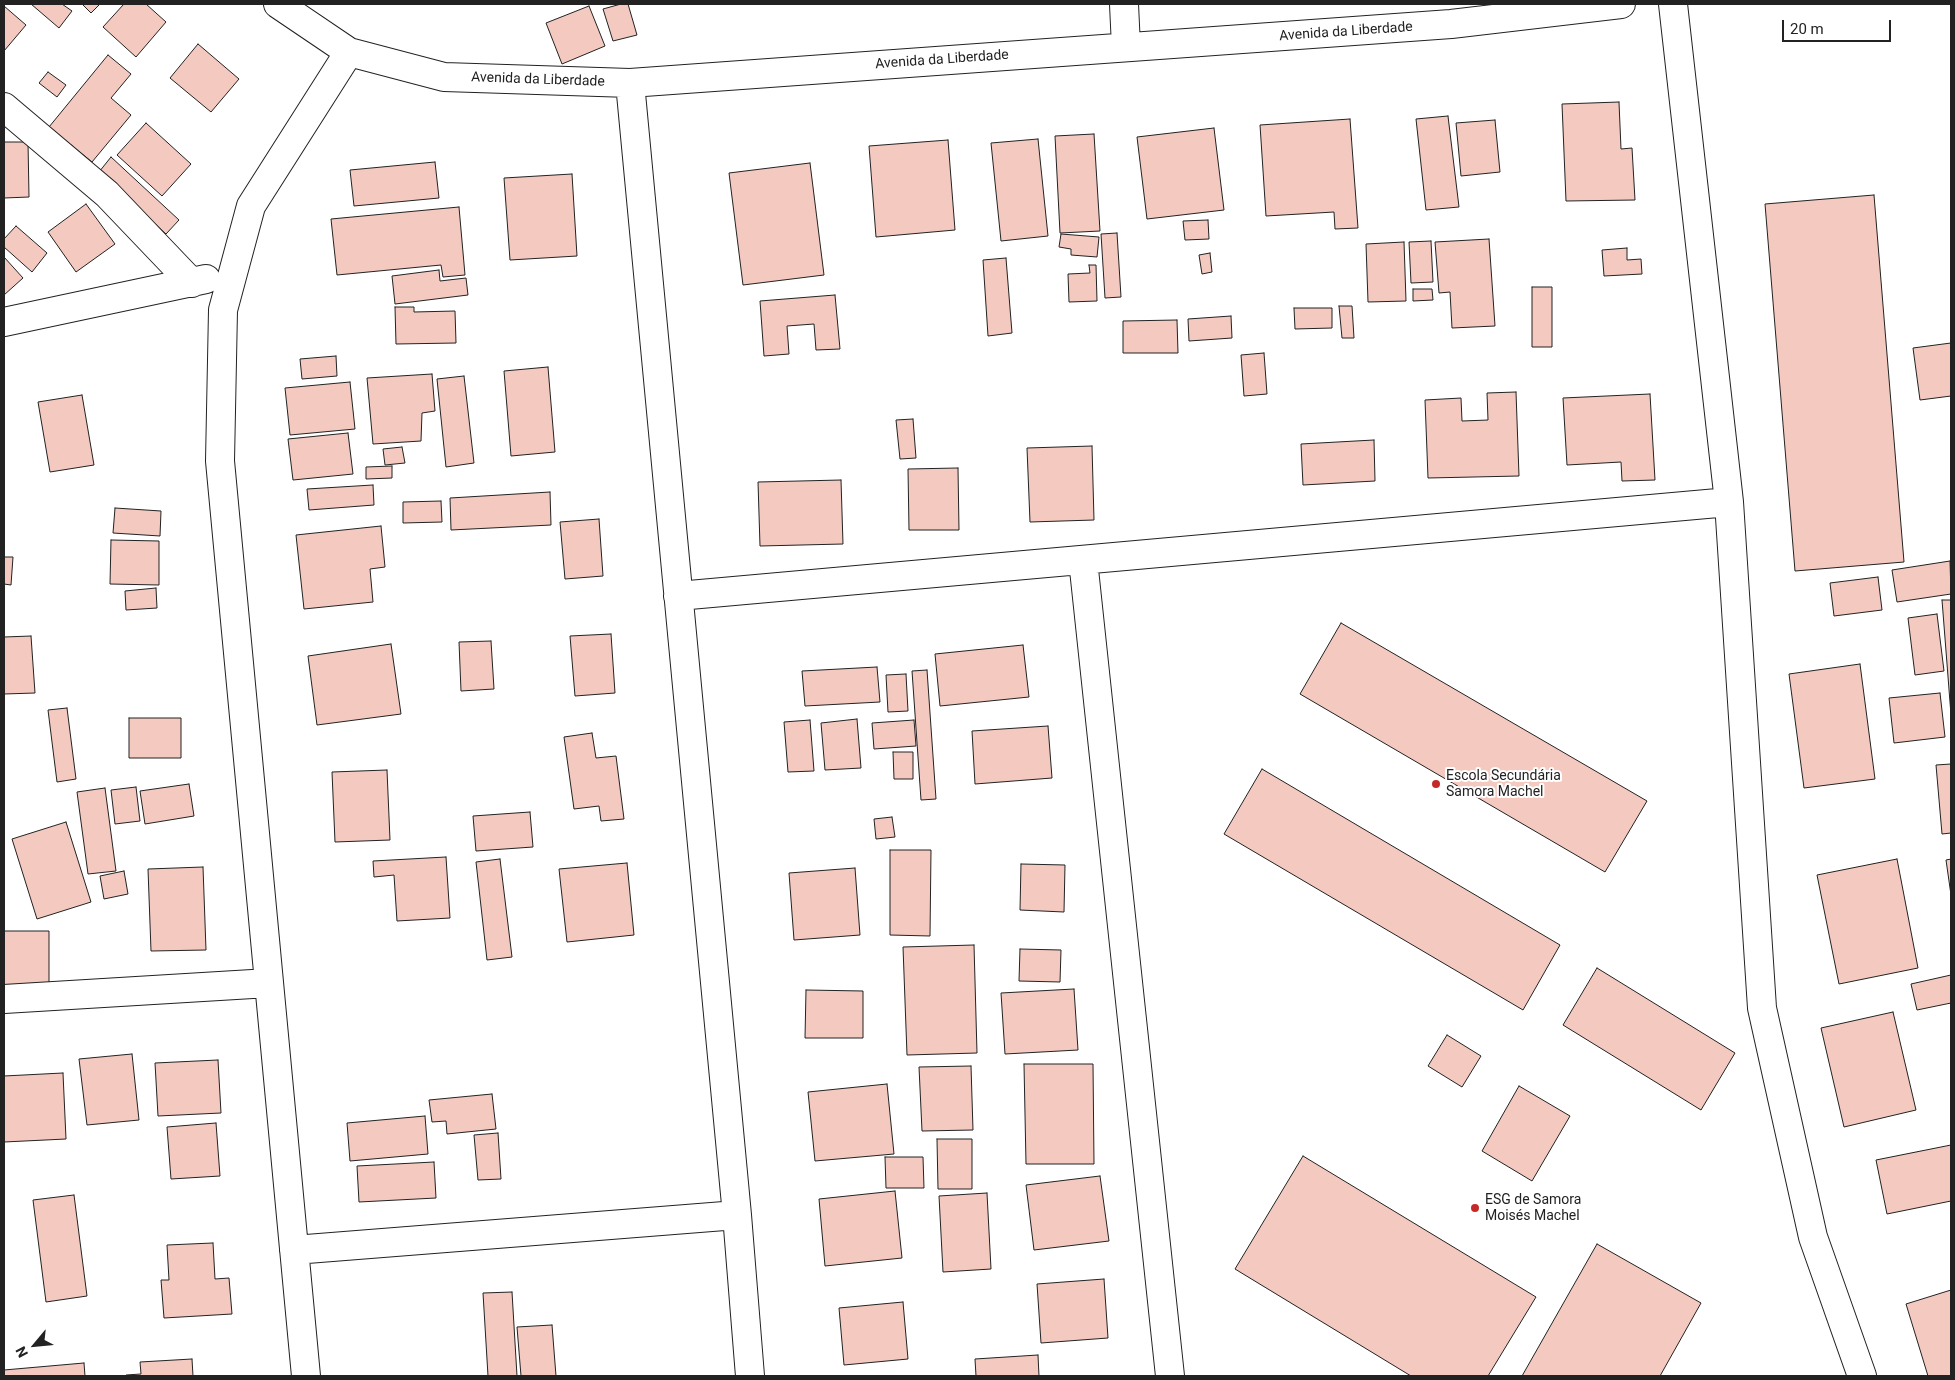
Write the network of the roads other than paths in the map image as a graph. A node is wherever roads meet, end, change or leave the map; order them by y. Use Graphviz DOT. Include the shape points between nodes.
graph roads {
  1 [pos="278,4"];
  2 [pos="1124,4"];
  3 [pos="1621,4"];
  4 [pos="1673,4"];
  5 [pos="1126,47"];
  6 [pos="349,52"];
  7 [pos="630,83"];
  8 [pos="4,107"];
  9 [pos="234,271"];
  10 [pos="192,283"];
  11 [pos="4,322"];
  12 [pos="1729,502"];
  13 [pos="1083,560"];
  14 [pos="678,596"];
  15 [pos="269,983"];
  16 [pos="4,999"];
  17 [pos="737,1215"];
  18 [pos="294,1250"];
  19 [pos="306,1376"];
  20 [pos="750,1376"];
  21 [pos="1170,1376"];
  22 [pos="1862,1376"];
  1 -- 6 [label="street, Avenida da Liberdade"];
  2 -- 5 [label="street"];
  3 -- 5 [label="street, Avenida da Liberdade" via="1451,24"];
  4 -- 12 [label="street"];
  5 -- 7 [label="street, Avenida da Liberdade"];
  6 -- 7 [label="street, Avenida da Liberdade" via="444,77"];
  6 -- 9 [label="street" via="251,206"];
  7 -- 14 [label="street"];
  8 -- 10 [label="street" via="107,194"];
  9 -- 10 [label="street"];
  9 -- 15 [label="street" via="223,310 220,462"];
  10 -- 11 [label="street"];
  12 -- 13 [label="street"];
  12 -- 22 [label="street" via="1762,1008 1813,1237"];
  13 -- 14 [label="street"];
  13 -- 21 [label="street"];
  14 -- 17 [label="street"];
  15 -- 16 [label="street"];
  15 -- 18 [label="street"];
  17 -- 18 [label="street"];
  17 -- 20 [label="street"];
  18 -- 19 [label="street"];
}
